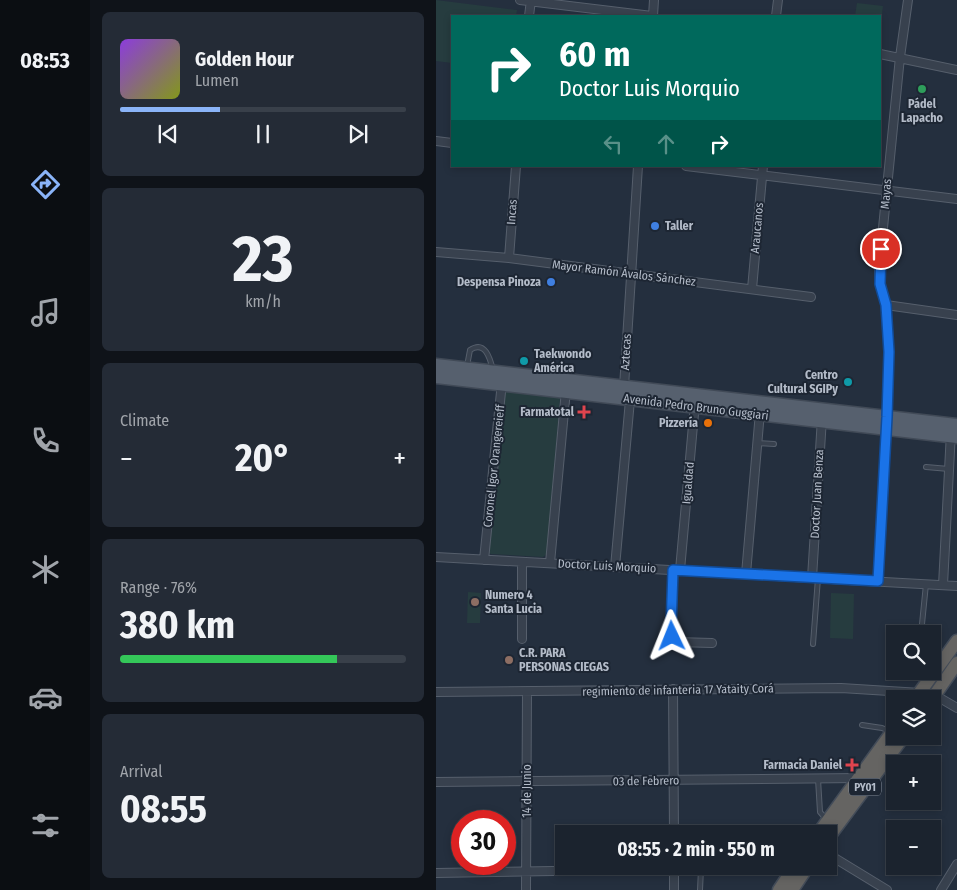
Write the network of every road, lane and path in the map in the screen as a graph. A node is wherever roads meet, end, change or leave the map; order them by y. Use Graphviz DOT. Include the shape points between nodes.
graph roads {
  1 [pos="520,0"];
  2 [pos="654,0"];
  3 [pos="778,0"];
  4 [pos="908,0"];
  5 [pos="531,1"];
  6 [pos="600,13"];
  7 [pos="529,15"];
  8 [pos="635,15"];
  9 [pos="652,15"];
  10 [pos="776,15"];
  11 [pos="881,54"];
  12 [pos="900,57"];
  13 [pos="957,70"];
  14 [pos="436,141"];
  15 [pos="451,142"];
  16 [pos="516,167"];
  17 [pos="638,167"];
  18 [pos="705,167"];
  19 [pos="762,170"];
  20 [pos="886,191"];
  21 [pos="957,199"];
  22 [pos="436,252"];
  23 [pos="509,258"];
  24 [pos="630,274"];
  25 [pos="752,289"];
  26 [pos="811,297"];
  27 [pos="886,305"];
  28 [pos="957,315"];
  29 [pos="436,366"];
  30 [pos="467,369"];
  31 [pos="436,377"];
  32 [pos="500,377"];
  33 [pos="567,386"];
  34 [pos="624,387"];
  35 [pos="630,400"];
  36 [pos="696,401"];
  37 [pos="760,409"];
  38 [pos="822,416"];
  39 [pos="887,423"];
  40 [pos="954,431"];
  41 [pos="757,443"];
  42 [pos="774,444"];
  43 [pos="926,467"];
  44 [pos="949,469"];
  45 [pos="436,557"];
  46 [pos="484,560"];
  47 [pos="522,562"];
  48 [pos="550,563"];
  49 [pos="615,567"];
  50 [pos="676,570"];
  51 [pos="746,574"];
  52 [pos="815,578"];
  53 [pos="878,581"];
  54 [pos="926,584"];
  55 [pos="943,585"];
  56 [pos="957,586"];
  57 [pos="922,625"];
  58 [pos="522,639"];
  59 [pos="957,641"];
  60 [pos="712,643"];
  61 [pos="813,644"];
  62 [pos="957,663"];
  63 [pos="673,689"];
  64 [pos="922,690"];
  65 [pos="939,690"];
  66 [pos="436,692"];
  67 [pos="527,692"];
  68 [pos="886,693"];
  69 [pos="941,700"];
  70 [pos="957,708"];
  71 [pos="862,724"];
  72 [pos="886,729"];
  73 [pos="886,744"];
  74 [pos="890,745"];
  75 [pos="856,778"];
  76 [pos="872,778"];
  77 [pos="818,779"];
  78 [pos="674,780"];
  79 [pos="436,782"];
  80 [pos="527,782"];
  81 [pos="827,820"];
  82 [pos="674,825"];
  83 [pos="824,825"];
  84 [pos="837,826"];
  85 [pos="837,859"];
  86 [pos="957,864"];
  87 [pos="555,871"];
  88 [pos="526,872"];
  89 [pos="436,873"];
  90 [pos="674,875"];
  91 [pos="701,875"];
  92 [pos="794,875"];
  93 [pos="798,875"];
  94 [pos="526,890"];
  95 [pos="674,890"];
  96 [pos="700,890"];
  97 [pos="779,890"];
  98 [pos="792,890"];
  99 [pos="887,890"];
  100 [pos="941,890"];
  1 -- 5 [label="street"];
  2 -- 9 [label="street"];
  3 -- 10 [label="street"];
  4 -- 12 [label="street, Mayas"];
  5 -- 6 [label="street"];
  5 -- 7 [label="street"];
  6 -- 8 [label="street"];
  11 -- 12 [label="street"];
  12 -- 13 [label="street"];
  12 -- 20 [label="street, Mayas"];
  14 -- 15 [label="street"];
  16 -- 23 [label="street, Incas"];
  17 -- 24 [label="street, Aztecas"];
  18 -- 19 [label="street"];
  19 -- 20 [label="street"];
  19 -- 25 [label="street, Araucanos"];
  20 -- 21 [label="street"];
  20 -- 27 [label="street, Mayas" via="879,268"];
  22 -- 23 [label="street, Mayor Ramón Ávalos Sánchez"];
  23 -- 24 [label="street, Mayor Ramón Ávalos Sánchez"];
  24 -- 25 [label="street, Mayor Ramón Ávalos Sánchez"];
  24 -- 34 [label="street, Aztecas"];
  25 -- 26 [label="street, Mayor Ramón Ávalos Sánchez"];
  27 -- 28 [label="street"];
  27 -- 39 [label="street, Mayas" via="889,352"];
  29 -- 30 [label="main road, Avenida Pedro Bruno Guggiari"];
  30 -- 32 [label="main road, Avenida Pedro Bruno Guggiari"];
  30 -- 32 [label="lane" via="470,350 482,347"];
  31 -- 32 [label="main road, Avenida Pedro Bruno Guggiari"];
  32 -- 33 [label="main road, Avenida Pedro Bruno Guggiari"];
  32 -- 46 [label="street, Coronel Igor Orangereieff"];
  33 -- 34 [label="main road, Avenida Pedro Bruno Guggiari"];
  33 -- 35 [label="main road, Avenida Pedro Bruno Guggiari"];
  33 -- 48 [label="street"];
  34 -- 35 [label="street, Aztecas"];
  34 -- 36 [label="main road, Avenida Pedro Bruno Guggiari"];
  35 -- 36 [label="main road, Avenida Pedro Bruno Guggiari"];
  35 -- 49 [label="street, Aztecas"];
  36 -- 37 [label="main road, Avenida Pedro Bruno Guggiari"];
  36 -- 50 [label="street, Igualdad"];
  37 -- 38 [label="main road, Avenida Pedro Bruno Guggiari"];
  37 -- 41 [label="street"];
  38 -- 39 [label="main road, Avenida Pedro Bruno Guggiari"];
  38 -- 52 [label="street, Doctor Juan Benza"];
  39 -- 40 [label="main road, Avenida Pedro Bruno Guggiari"];
  39 -- 53 [label="street, Mayas"];
  40 -- 44 [label="street"];
  41 -- 42 [label="lane"];
  41 -- 51 [label="street"];
  43 -- 44 [label="lane"];
  44 -- 55 [label="street"];
  45 -- 46 [label="street, Doctor Luis Morquio"];
  46 -- 47 [label="street, Doctor Luis Morquio"];
  47 -- 48 [label="street, Doctor Luis Morquio"];
  47 -- 58 [label="street"];
  48 -- 49 [label="street, Doctor Luis Morquio"];
  49 -- 50 [label="street, Doctor Luis Morquio"];
  50 -- 51 [label="street, Doctor Luis Morquio"];
  50 -- 60 [label="street, Igualdad" via="672,636 676,642"];
  51 -- 52 [label="street, Doctor Luis Morquio"];
  52 -- 53 [label="street, Doctor Luis Morquio"];
  52 -- 61 [label="lane, Doctor Juan Benza"];
  53 -- 54 [label="street, Doctor Luis Morquio"];
  54 -- 55 [label="street, Doctor Luis Morquio"];
  54 -- 57 [label="lane"];
  55 -- 56 [label="street, Doctor Luis Morquio"];
  59 -- 64 [label="highway"];
  62 -- 65 [label="highway"];
  63 -- 67 [label="street, regimiento de infanteria 17 Yataity Corá"];
  63 -- 68 [label="street, regimiento de infanteria 17 Yataity Corá" via="841,688"];
  63 -- 78 [label="street"];
  66 -- 67 [label="street, regimiento de infanteria 17 Yataity Corá"];
  67 -- 80 [label="street, 14 de Junio"];
  69 -- 70 [label="street"];
  71 -- 72 [label="lane"];
  73 -- 75 [label="highway, PY01"];
  74 -- 76 [label="highway, PY01"];
  75 -- 76 [label="street, 03 de Febrero"];
  75 -- 77 [label="street, 03 de Febrero"];
  75 -- 81 [label="highway, PY01"];
  76 -- 84 [label="highway, PY01"];
  77 -- 78 [label="street, 03 de Febrero"];
  77 -- 81 [label="lane" via="820,812"];
  78 -- 80 [label="street, 03 de Febrero"];
  78 -- 82 [label="street"];
  79 -- 80 [label="street, 03 de Febrero"];
  80 -- 88 [label="street, 14 de Junio"];
  81 -- 83 [label="highway, PY01"];
  85 -- 99 [label="street"];
  86 -- 100 [label="street"];
  87 -- 88 [label="street"];
  88 -- 89 [label="street"];
  88 -- 94 [label="street, 14 de Junio"];
  90 -- 95 [label="street"];
  91 -- 96 [label="lane"];
  92 -- 97 [label="highway"];
  93 -- 98 [label="highway"];
}
